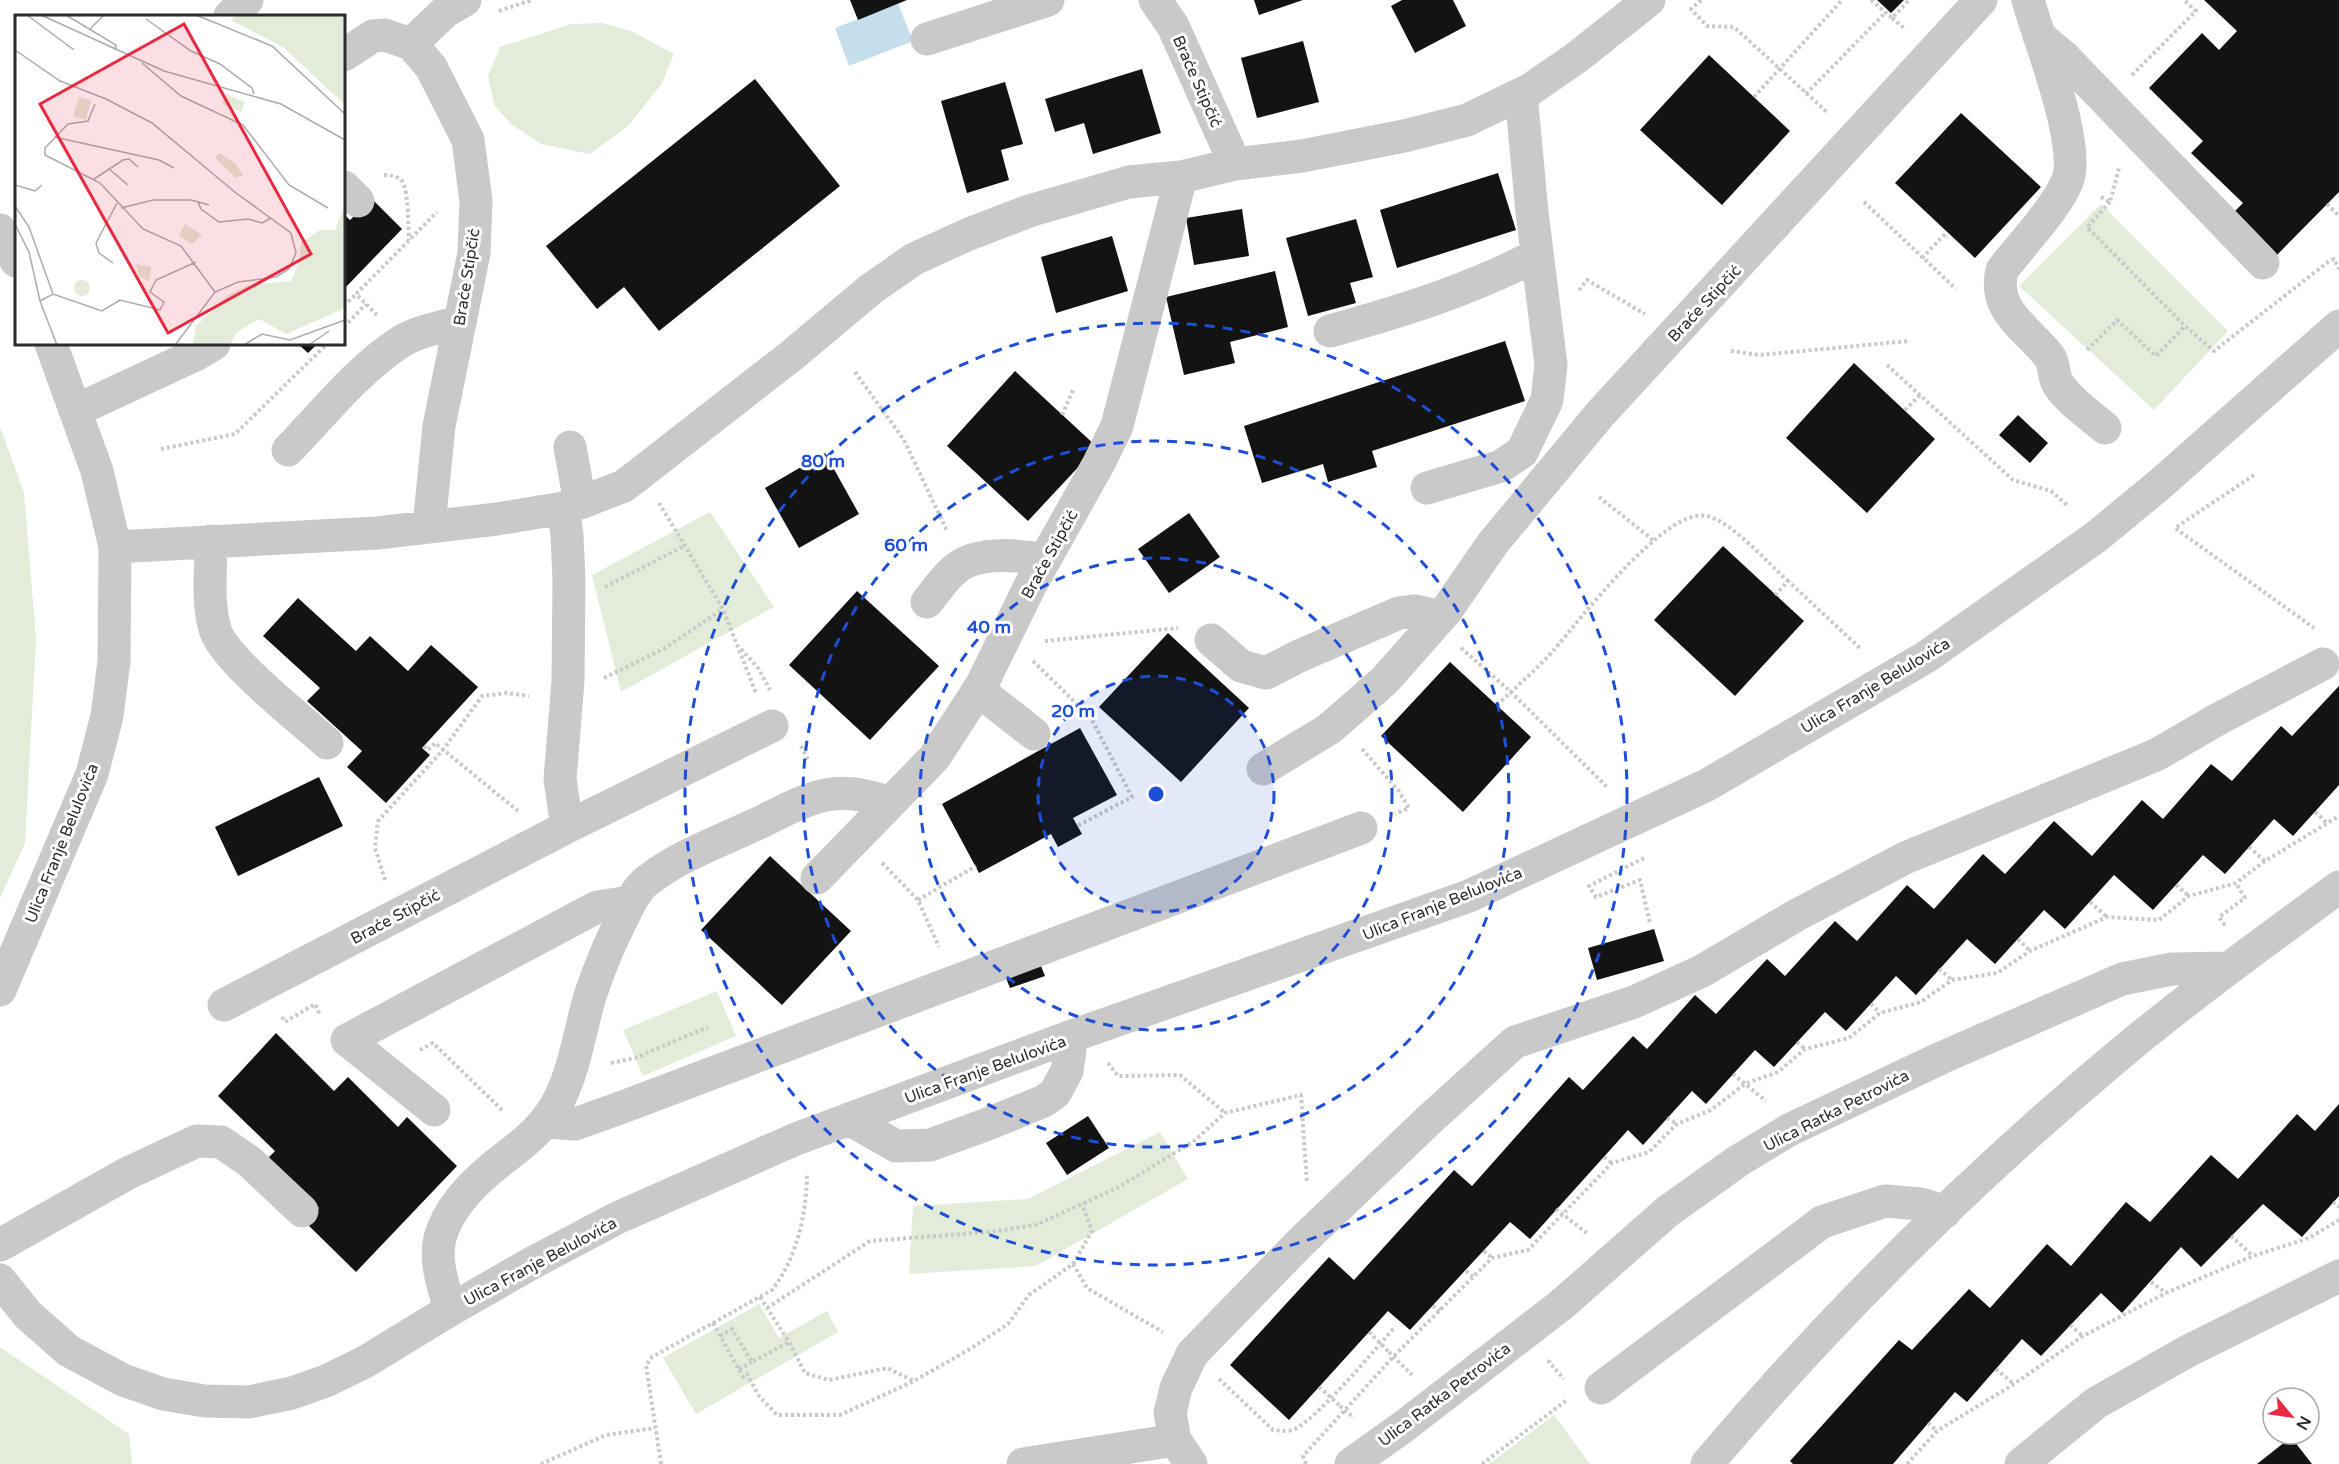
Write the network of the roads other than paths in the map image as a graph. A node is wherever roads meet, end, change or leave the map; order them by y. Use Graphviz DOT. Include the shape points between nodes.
graph roads {
  1 [pos="247,0"];
  2 [pos="465,0"];
  3 [pos="1048,0"];
  4 [pos="1155,0"];
  5 [pos="1649,0"];
  6 [pos="1981,0"];
  7 [pos="2028,0"];
  8 [pos="231,15"];
  9 [pos="2039,36"];
  10 [pos="927,39"];
  11 [pos="411,44"];
  12 [pos="345,54"];
  13 [pos="1521,94"];
  14 [pos="1235,165"];
  15 [pos="1181,177"];
  16 [pos="0,230"];
  17 [pos="1537,255"];
  18 [pos="15,259"];
  19 [pos="2263,263"];
  20 [pos="460,322"];
  21 [pos="2339,326"];
  22 [pos="1330,332"];
  23 [pos="51,345"];
  24 [pos="212,345"];
  25 [pos="77,410"];
  26 [pos="2105,428"];
  27 [pos="570,447"];
  28 [pos="288,450"];
  29 [pos="1427,488"];
  30 [pos="571,505"];
  31 [pos="429,526"];
  32 [pos="211,542"];
  33 [pos="116,546"];
  34 [pos="1045,560"];
  35 [pos="927,602"];
  36 [pos="1441,617"];
  37 [pos="1211,640"];
  38 [pos="2321,648"];
  39 [pos="978,690"];
  40 [pos="772,726"];
  41 [pos="1034,734"];
  42 [pos="327,743"];
  43 [pos="1263,769"];
  44 [pos="889,803"];
  45 [pos="567,827"];
  46 [pos="1361,828"];
  47 [pos="817,878"];
  48 [pos="2339,887"];
  49 [pos="630,902"];
  50 [pos="2228,968"];
  51 [pos="0,990"];
  52 [pos="224,1005"];
  53 [pos="1072,1036"];
  54 [pos="434,1110"];
  55 [pos="849,1119"];
  56 [pos="546,1122"];
  57 [pos="302,1211"];
  58 [pos="1945,1212"];
  59 [pos="0,1245"];
  60 [pos="2339,1276"];
  61 [pos="0,1280"];
  62 [pos="450,1310"];
  63 [pos="1589,1390"];
  64 [pos="1183,1452"];
  65 [pos="1023,1464"];
  66 [pos="1351,1464"];
  67 [pos="1707,1464"];
  68 [pos="2021,1464"];
  1 -- 8 [label="street"];
  2 -- 11 [label="street" via="446,11"];
  3 -- 10 [label="street"];
  4 -- 14 [label="street, Braće Stipčić" via="1173,26"];
  5 -- 13 [label="street" via="1576,58"];
  6 -- 36 [label="street, Braće Stipčić" via="1601,413 1493,543"];
  7 -- 9 [label="street"];
  9 -- 19 [label="street" via="2064,57"];
  9 -- 26 [label="street" via="2067,128 2068,179 2059,199 2002,270 2001,296 2014,320 2050,357 2056,381"];
  11 -- 12 [label="street" via="386,35 373,36"];
  11 -- 20 [label="street, Braće Stipčić" via="431,67 468,140 476,201 474,253"];
  13 -- 14 [label="street" via="1467,120 1404,136"];
  13 -- 17 [label="street"];
  14 -- 15 [label="street"];
  15 -- 30 [label="street" via="1129,182 1029,211 914,259 624,486"];
  15 -- 34 [label="street, Braće Stipčić" via="1117,426"];
  16 -- 18 [label="street"];
  17 -- 22 [label="street" via="1495,277 1418,306"];
  17 -- 29 [label="street" via="1551,365 1547,400 1533,433 1522,453 1501,466"];
  20 -- 28 [label="street" via="403,341 366,369"];
  20 -- 31 [label="street, Braće Stipčić" via="439,426"];
  21 -- 53 [label="street, Ulica Franje Belulovića" via="2096,537 1926,657 1707,785 1469,896"];
  23 -- 25 [label="street, Ulica Franje Belulovića"];
  24 -- 25 [label="street"];
  25 -- 33 [label="street, Ulica Franje Belulovića" via="98,471"];
  27 -- 30 [label="street"];
  30 -- 31 [label="street" via="497,519"];
  30 -- 45 [label="street" via="567,535 567,686 560,779"];
  31 -- 32 [label="street" via="377,533"];
  32 -- 33 [label="street"];
  32 -- 42 [label="street" via="215,630 223,645 249,674"];
  33 -- 51 [label="street, Ulica Franje Belulovića" via="114,660 107,716 92,774"];
  34 -- 35 [label="street" via="1020,554 990,556 960,565"];
  34 -- 39 [label="street, Braće Stipčić"];
  36 -- 37 [label="street" via="1416,611 1399,614 1266,673 1241,666"];
  36 -- 43 [label="street, Braće Stipčić" via="1385,680 1329,729"];
  38 -- 64 [label="street" via="2220,718 2156,755 1905,858 1692,975 1634,1002 1515,1042 1300,1243 1192,1354 1176,1388 1170,1413"];
  39 -- 41 [label="street"];
  39 -- 44 [label="street, Braće Stipčić" via="934,758"];
  40 -- 45 [label="street, Braće Stipčić"];
  44 -- 47 [label="street, Braće Stipčić"];
  44 -- 49 [label="street, Ulica Franje Belulovića" via="845,793 823,794 797,803 678,860 646,881"];
  45 -- 52 [label="street, Braće Stipčić"];
  46 -- 56 [label="street" via="620,1108 575,1124"];
  48 -- 50 [label="street"];
  49 -- 54 [label="street" via="597,907 347,1040"];
  49 -- 56 [label="street, Ulica Franje Belulovića" via="591,994 560,1099"];
  50 -- 58 [label="street" via="2063,1103"];
  50 -- 66 [label="street, Ulica Ratka Petrovića" via="2172,969 2122,979 1941,1058 1790,1130 1668,1211 1561,1305"];
  53 -- 55 [label="street, Ulica Franje Belulovića"];
  53 -- 55 [label="street" via="1067,1071 1055,1093 979,1127 930,1145 896,1146"];
  55 -- 62 [label="street, Ulica Franje Belulovića" via="617,1218"];
  56 -- 62 [label="street, Ulica Franje Belulovića" via="483,1174 453,1210 440,1239 440,1271"];
  57 -- 59 [label="street" via="250,1162 221,1142 197,1141 128,1173"];
  58 -- 63 [label="street" via="1921,1204 1886,1201 1822,1222"];
  58 -- 67 [label="street" via="1789,1372"];
  60 -- 68 [label="street" via="2188,1351 2096,1403"];
  61 -- 62 [label="street, Ulica Franje Belulovića" via="28,1315 69,1351 123,1380 163,1394 205,1401 249,1402 326,1381"];
  64 -- 65 [label="street"];
}
